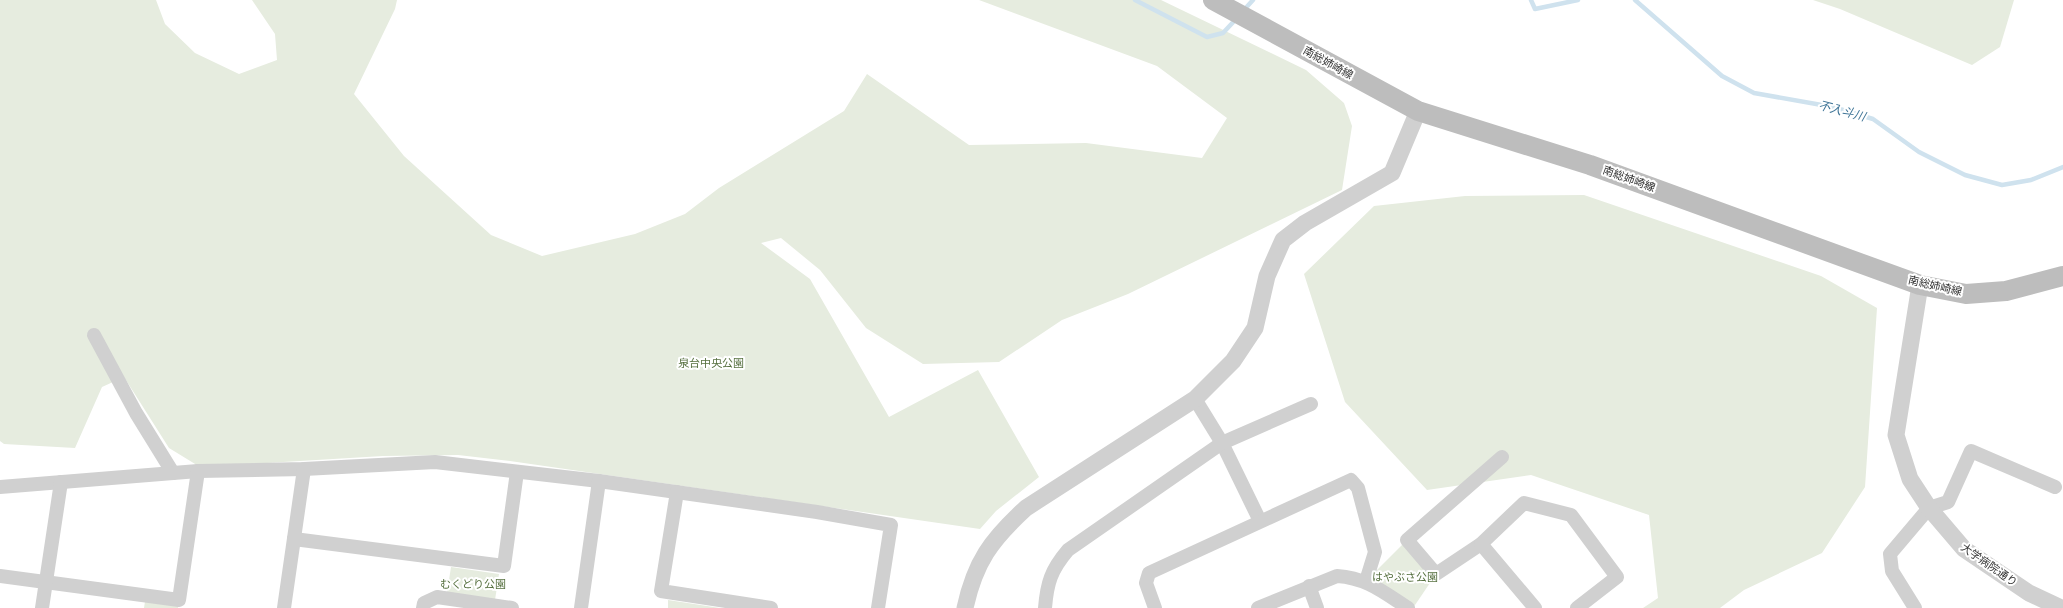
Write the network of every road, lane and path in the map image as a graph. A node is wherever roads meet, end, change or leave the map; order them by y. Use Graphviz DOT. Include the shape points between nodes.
graph roads {
  1 [pos="1213,0"];
  2 [pos="1418,111"];
  3 [pos="2063,276"];
  4 [pos="1920,285"];
  5 [pos="94,335"];
  6 [pos="1195,399"];
  7 [pos="1311,404"];
  8 [pos="1222,443"];
  9 [pos="1502,457"];
  10 [pos="304,469"];
  11 [pos="198,471"];
  12 [pos="518,472"];
  13 [pos="173,473"];
  14 [pos="599,481"];
  15 [pos="61,482"];
  16 [pos="0,487"];
  17 [pos="2055,487"];
  18 [pos="677,492"];
  19 [pos="1929,508"];
  20 [pos="1260,521"];
  21 [pos="294,539"];
  22 [pos="1481,544"];
  23 [pos="0,576"];
  24 [pos="1366,581"];
  25 [pos="46,583"];
  26 [pos="1309,586"];
  27 [pos="42,608"];
  28 [pos="284,608"];
  29 [pos="424,608"];
  30 [pos="512,608"];
  31 [pos="581,608"];
  32 [pos="771,608"];
  33 [pos="878,608"];
  34 [pos="965,608"];
  35 [pos="1045,608"];
  36 [pos="1156,608"];
  37 [pos="1258,608"];
  38 [pos="1318,608"];
  39 [pos="1408,608"];
  40 [pos="1536,608"];
  41 [pos="1577,608"];
  42 [pos="1915,608"];
  43 [pos="2061,608"];
  1 -- 2 [label="main road, 南総姉崎線"];
  2 -- 4 [label="main road, 南総姉崎線" via="1590,165"];
  2 -- 6 [label="street" via="1392,173 1305,223 1283,240 1267,276 1254,328 1233,361"];
  3 -- 4 [label="main road, 南総姉崎線" via="2006,291 1966,294"];
  4 -- 19 [label="street, 大学病院通り" via="1896,435 1910,479"];
  5 -- 13 [label="street" via="136,413"];
  6 -- 8 [label="street"];
  6 -- 34 [label="street" via="1038,500 1002,530 986,552 971,583"];
  7 -- 8 [label="street"];
  8 -- 20 [label="street"];
  8 -- 35 [label="street" via="1068,550 1052,570 1046,586"];
  9 -- 22 [label="street" via="1407,540 1436,574"];
  10 -- 11 [label="street"];
  10 -- 12 [label="street" via="435,462"];
  10 -- 21 [label="street"];
  11 -- 13 [label="street"];
  11 -- 25 [label="street" via="179,600"];
  12 -- 14 [label="street"];
  12 -- 21 [label="street" via="504,566"];
  13 -- 15 [label="street"];
  14 -- 18 [label="street"];
  14 -- 31 [label="street"];
  15 -- 16 [label="street"];
  15 -- 25 [label="street"];
  17 -- 19 [label="street" via="1971,451 1948,502"];
  18 -- 32 [label="street" via="661,591"];
  18 -- 33 [label="street" via="891,525"];
  19 -- 42 [label="street" via="1890,554 1892,571"];
  19 -- 43 [label="street, 大学病院通り" via="1964,549 2029,592"];
  20 -- 24 [label="street" via="1351,480 1358,488 1375,552"];
  20 -- 36 [label="street" via="1150,573 1146,583"];
  21 -- 28 [label="street"];
  22 -- 40 [label="street"];
  22 -- 41 [label="street" via="1524,503 1571,515 1617,577"];
  23 -- 25 [label="street"];
  24 -- 26 [label="street" via="1337,576"];
  24 -- 39 [label="street"];
  25 -- 27 [label="street"];
  26 -- 37 [label="street"];
  26 -- 38 [label="street"];
  29 -- 30 [label="street" via="424,603 437,597"];
}
